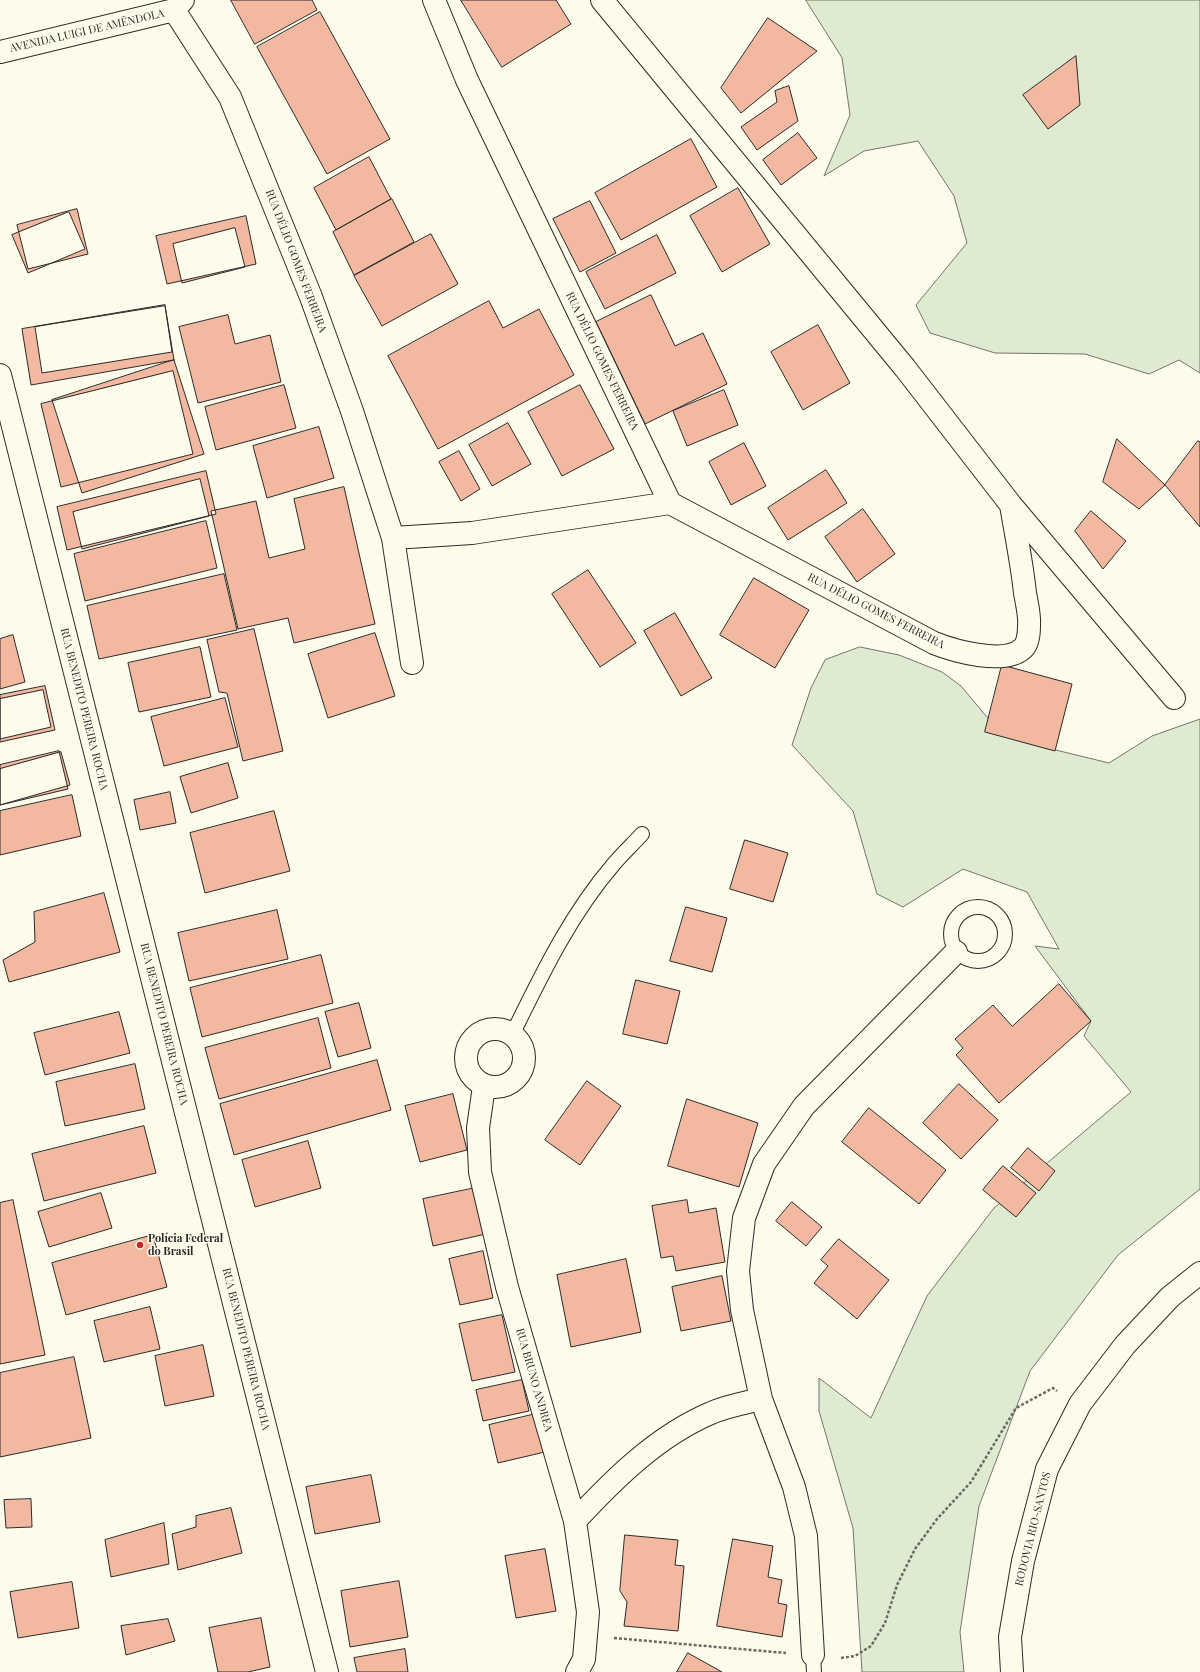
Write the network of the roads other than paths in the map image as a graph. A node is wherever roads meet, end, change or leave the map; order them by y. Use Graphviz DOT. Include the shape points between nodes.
graph roads {
  1 [pos="434,0"];
  2 [pos="602,0"];
  3 [pos="178,5"];
  4 [pos="0,52"];
  5 [pos="0,375"];
  6 [pos="670,503"];
  7 [pos="1011,506"];
  8 [pos="393,538"];
  9 [pos="412,663"];
  10 [pos="1174,698"];
  11 [pos="642,834"];
  12 [pos="956,952"];
  13 [pos="512,1035"];
  14 [pos="484,1086"];
  15 [pos="1200,1273"];
  16 [pos="761,1399"];
  17 [pos="575,1521"];
  18 [pos="813,1663"];
  19 [pos="327,1672"];
  20 [pos="577,1672"];
  21 [pos="1012,1672"];
  1 -- 6 [label="main road, RUA DÉLIO GOMES FERREIRA" via="468,80"];
  2 -- 7 [label="main road" via="905,368"];
  3 -- 4 [label="main road, AVENIDA LUIGI DE AMÊNDOLA"];
  3 -- 8 [label="main road, RUA DÉLIO GOMES FERREIRA" via="230,97 311,297 352,411"];
  5 -- 19 [label="main road, RUA BENEDITO PEREIRA ROCHA"];
  6 -- 7 [label="main road, RUA DÉLIO GOMES FERREIRA" via="934,643 950,650 1001,656 1013,655 1023,649 1030,626"];
  6 -- 8 [label="main road" via="472,533"];
  7 -- 10 [label="main road"];
  8 -- 9 [label="main road, RUA DÉLIO GOMES FERREIRA"];
  11 -- 13 [label="lane" via="613,865 583,905 543,971"];
  12 -- 16 [label="main road" via="804,1106 764,1164 744,1218 738,1271 742,1310"];
  13 -- 14 [label="main road" via="518,1040 524,1054 523,1070 513,1082 499,1088"];
  13 -- 14 [label="main road" via="506,1030 490,1028 476,1035 467,1047 465,1063 471,1077"];
  14 -- 17 [label="main road, RUA BRUNO ANDREA" via="478,1128 480,1172 507,1288"];
  15 -- 21 [label="main road, RODOVIA RIO-SANTOS" via="1170,1297 1124,1345 1080,1404 1047,1469 1023,1561 1010,1637"];
  16 -- 17 [label="main road" via="712,1412 682,1428 604,1489"];
  16 -- 18 [label="main road" via="794,1486 806,1536"];
  17 -- 20 [label="main road, RUA BRUNO ANDREA" via="588,1612 584,1659"];
}
